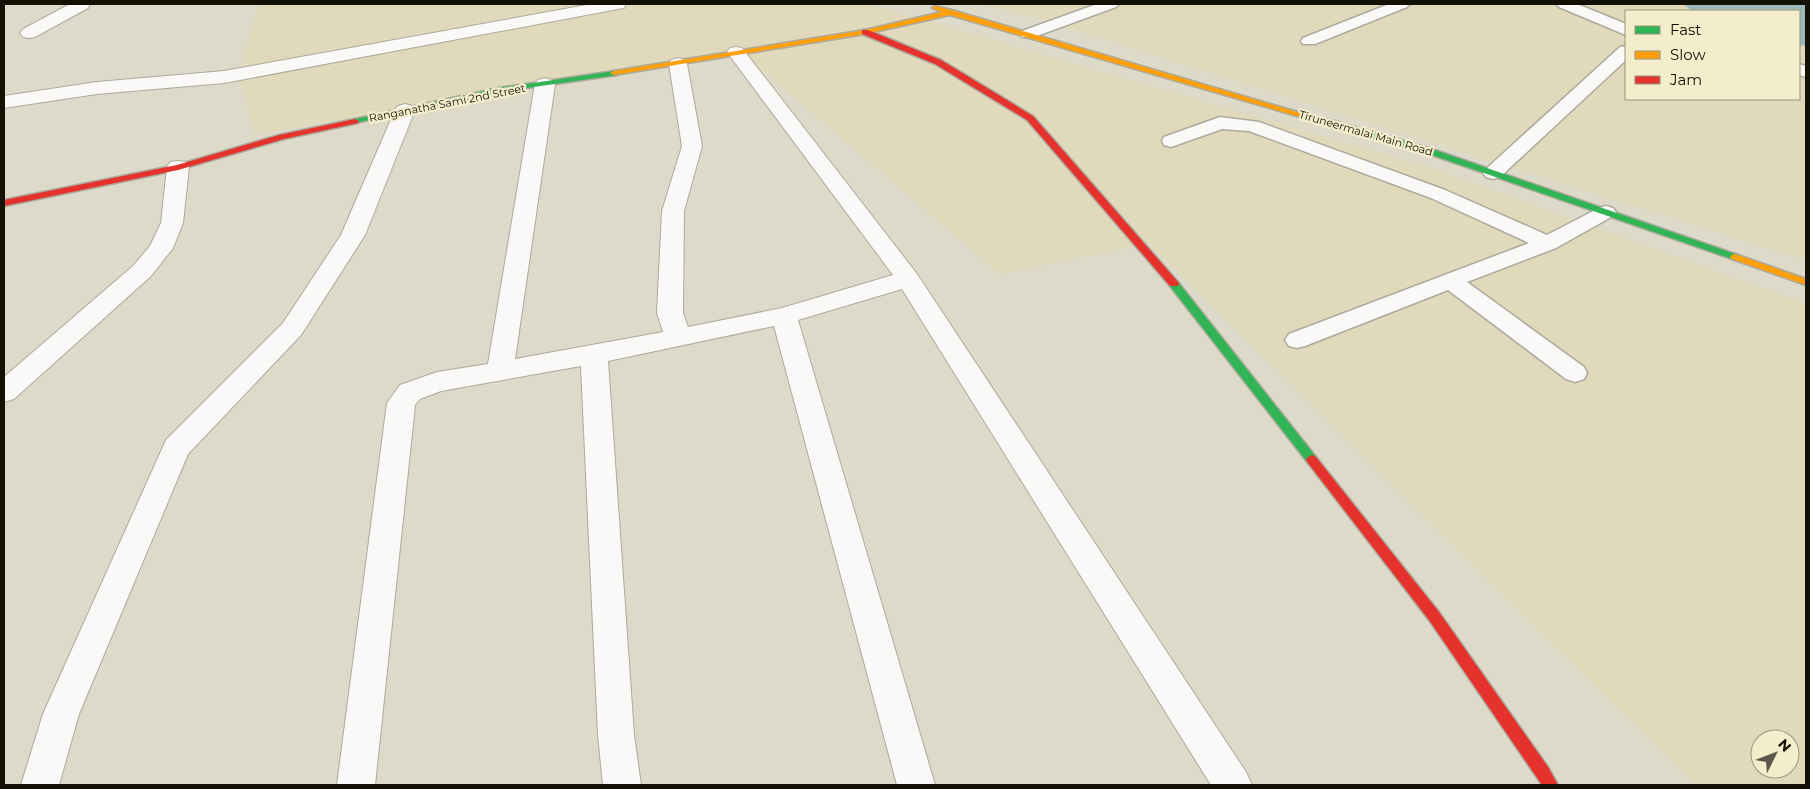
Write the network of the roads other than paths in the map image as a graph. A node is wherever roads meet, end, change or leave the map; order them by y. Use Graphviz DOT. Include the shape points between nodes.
graph roads {
  1 [pos="82,4"];
  2 [pos="618,4"];
  3 [pos="920,4"];
  4 [pos="1111,4"];
  5 [pos="1402,4"];
  6 [pos="1564,4"];
  7 [pos="953,12"];
  8 [pos="1625,30"];
  9 [pos="865,32"];
  10 [pos="29,33"];
  11 [pos="1028,34"];
  12 [pos="1309,41"];
  13 [pos="736,52"];
  14 [pos="1625,52"];
  15 [pos="678,64"];
  16 [pos="545,84"];
  17 [pos="4,102"];
  18 [pos="405,110"];
  19 [pos="1171,141"];
  20 [pos="178,167"];
  21 [pos="1493,173"];
  22 [pos="4,203"];
  23 [pos="1606,212"];
  24 [pos="1548,243"];
  25 [pos="908,278"];
  26 [pos="1451,281"];
  27 [pos="1806,282"];
  28 [pos="784,316"];
  29 [pos="678,337"];
  30 [pos="1297,340"];
  31 [pos="594,355"];
  32 [pos="500,370"];
  33 [pos="1575,374"];
  34 [pos="4,392"];
  35 [pos="40,785"];
  36 [pos="356,785"];
  37 [pos="622,785"];
  38 [pos="916,785"];
  39 [pos="1233,785"];
  40 [pos="1550,785"];
  1 -- 10 [label="street"];
  2 -- 17 [label="street" via="224,77 96,88"];
  3 -- 7 [label="street, Tiruneermalai Main Road"];
  4 -- 11 [label="lane"];
  5 -- 12 [label="lane"];
  6 -- 8 [label="lane"];
  7 -- 9 [label="street, Ranganatha Sami 2nd Street"];
  7 -- 11 [label="street, Tiruneermalai Main Road"];
  9 -- 13 [label="street, Ranganatha Sami 2nd Street"];
  9 -- 40 [label="street" via="938,62 1030,118 1180,291 1434,616"];
  11 -- 21 [label="street, Tiruneermalai Main Road" via="1432,152"];
  13 -- 15 [label="street, Ranganatha Sami 2nd Street"];
  13 -- 25 [label="street"];
  14 -- 21 [label="lane"];
  15 -- 16 [label="street, Ranganatha Sami 2nd Street"];
  15 -- 29 [label="street" via="692,146 673,211 670,313"];
  16 -- 18 [label="street, Ranganatha Sami 2nd Street" via="499,90"];
  16 -- 32 [label="street"];
  18 -- 20 [label="street, Ranganatha Sami 2nd Street" via="282,137"];
  18 -- 35 [label="street" via="353,235 292,329 176,448 61,714"];
  19 -- 24 [label="lane" via="1220,123 1252,126 1438,194"];
  20 -- 22 [label="street, Ranganatha Sami 2nd Street"];
  20 -- 34 [label="street" via="172,223 161,248 142,270"];
  21 -- 23 [label="street, Tiruneermalai Main Road"];
  23 -- 24 [label="lane"];
  23 -- 27 [label="street, Tiruneermalai Main Road"];
  24 -- 26 [label="lane"];
  25 -- 28 [label="street"];
  25 -- 39 [label="street"];
  26 -- 30 [label="lane"];
  26 -- 33 [label="lane"];
  28 -- 29 [label="street"];
  28 -- 38 [label="street"];
  29 -- 31 [label="street"];
  31 -- 32 [label="street"];
  31 -- 37 [label="street" via="616,734"];
  32 -- 36 [label="street" via="437,382 410,392 401,403"];
}
